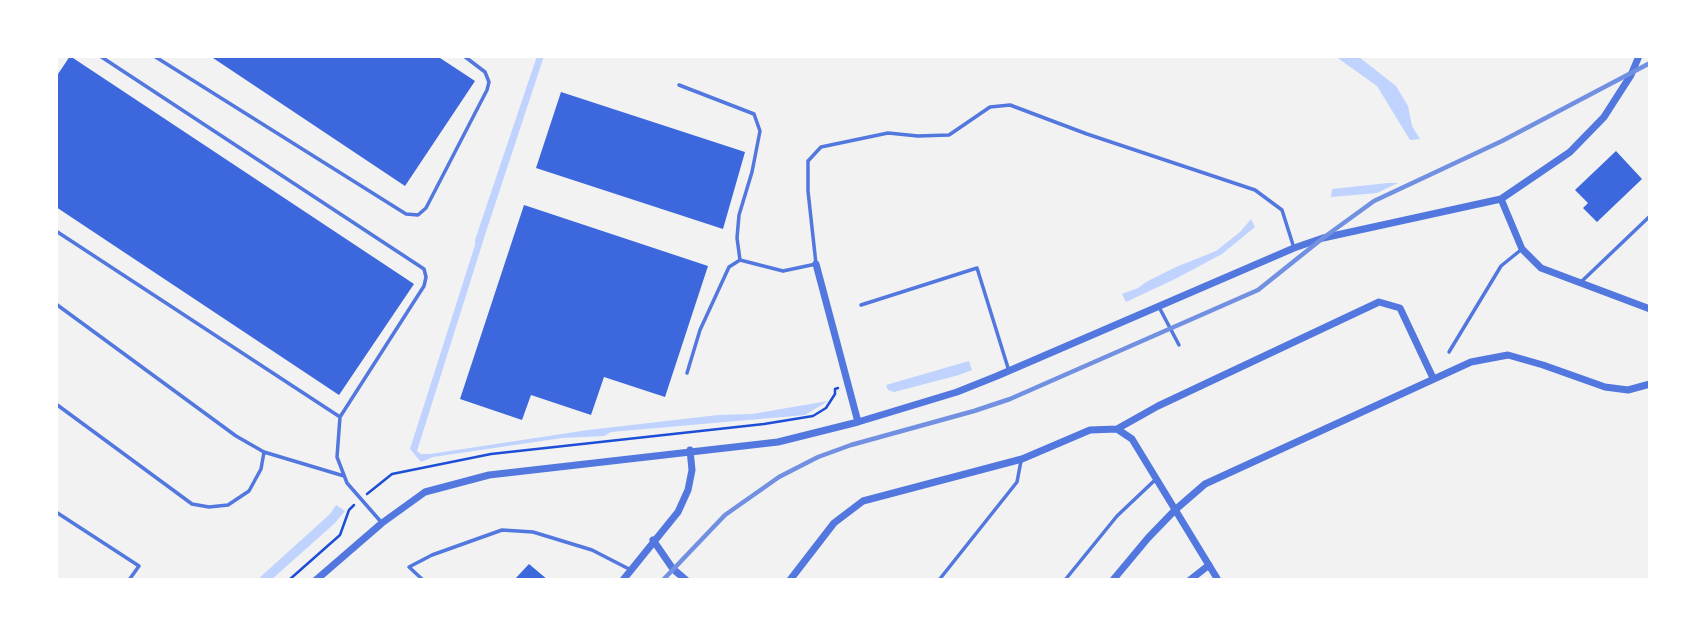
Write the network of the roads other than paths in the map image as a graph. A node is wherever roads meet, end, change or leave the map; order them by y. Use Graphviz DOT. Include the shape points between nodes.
graph roads {
  1 [pos="100,56"];
  2 [pos="154,56"];
  3 [pos="464,56"];
  4 [pos="1639,56"];
  5 [pos="679,85"];
  6 [pos="1502,198"];
  7 [pos="1650,216"];
  8 [pos="56,231"];
  9 [pos="1294,247"];
  10 [pos="1522,249"];
  11 [pos="740,260"];
  12 [pos="816,264"];
  13 [pos="1580,283"];
  14 [pos="56,304"];
  15 [pos="861,305"];
  16 [pos="1159,307"];
  17 [pos="1650,309"];
  18 [pos="1179,345"];
  19 [pos="1449,352"];
  20 [pos="1009,371"];
  21 [pos="687,373"];
  22 [pos="1433,378"];
  23 [pos="1650,384"];
  24 [pos="56,404"];
  25 [pos="340,417"];
  26 [pos="858,422"];
  27 [pos="1117,429"];
  28 [pos="690,450"];
  29 [pos="264,452"];
  30 [pos="1022,459"];
  31 [pos="344,476"];
  32 [pos="1157,479"];
  33 [pos="1175,510"];
  34 [pos="56,512"];
  35 [pos="382,523"];
  36 [pos="653,540"];
  37 [pos="1209,565"];
  38 [pos="631,569"];
  39 [pos="129,580"];
  40 [pos="316,580"];
  41 [pos="423,580"];
  42 [pos="622,580"];
  43 [pos="686,580"];
  44 [pos="790,580"];
  45 [pos="939,580"];
  46 [pos="1065,580"];
  47 [pos="1113,580"];
  48 [pos="1191,580"];
  49 [pos="1218,580"];
  1 -- 25 [label="lane" via="424,269 424,286"];
  2 -- 3 [label="lane" via="406,214 418,215 426,208 487,90 485,72"];
  4 -- 6 [label="street" via="1604,117 1570,152"];
  5 -- 11 [label="lane" via="754,114 760,131 739,215"];
  6 -- 9 [label="street"];
  6 -- 10 [label="street"];
  7 -- 13 [label="lane"];
  8 -- 25 [label="lane"];
  9 -- 12 [label="lane" via="1282,210 1255,190 1010,105 989,107 949,135 888,133 821,147 808,161"];
  9 -- 16 [label="street"];
  10 -- 13 [label="street" via="1541,268"];
  10 -- 19 [label="lane" via="1501,266"];
  11 -- 12 [label="lane" via="783,271"];
  11 -- 21 [label="lane" via="729,267 714,297"];
  12 -- 26 [label="street"];
  13 -- 17 [label="street"];
  14 -- 29 [label="lane"];
  15 -- 20 [label="lane" via="977,268"];
  16 -- 18 [label="lane"];
  16 -- 20 [label="street"];
  20 -- 26 [label="street"];
  22 -- 23 [label="street" via="1471,362 1508,355 1605,387 1628,390"];
  22 -- 27 [label="street" via="1400,308 1379,302"];
  22 -- 33 [label="street" via="1205,484"];
  24 -- 29 [label="lane" via="192,504 228,505 249,491"];
  25 -- 31 [label="lane" via="337,457"];
  26 -- 28 [label="street" via="778,442"];
  27 -- 30 [label="street" via="1090,430"];
  27 -- 32 [label="street" via="1132,439"];
  28 -- 35 [label="street" via="489,475 425,492"];
  28 -- 36 [label="street" via="688,490 678,512"];
  29 -- 31 [label="lane"];
  30 -- 44 [label="street" via="863,501 834,523"];
  30 -- 45 [label="lane" via="1017,482"];
  31 -- 35 [label="lane"];
  32 -- 33 [label="street"];
  32 -- 46 [label="lane" via="1117,516"];
  33 -- 37 [label="street"];
  33 -- 47 [label="street"];
  34 -- 39 [label="lane" via="139,566"];
  35 -- 40 [label="street"];
  36 -- 38 [label="street"];
  36 -- 43 [label="street"];
  37 -- 48 [label="street"];
  37 -- 49 [label="street"];
  38 -- 41 [label="lane" via="592,550 533,532 502,530 409,567"];
  38 -- 42 [label="street"];
}
